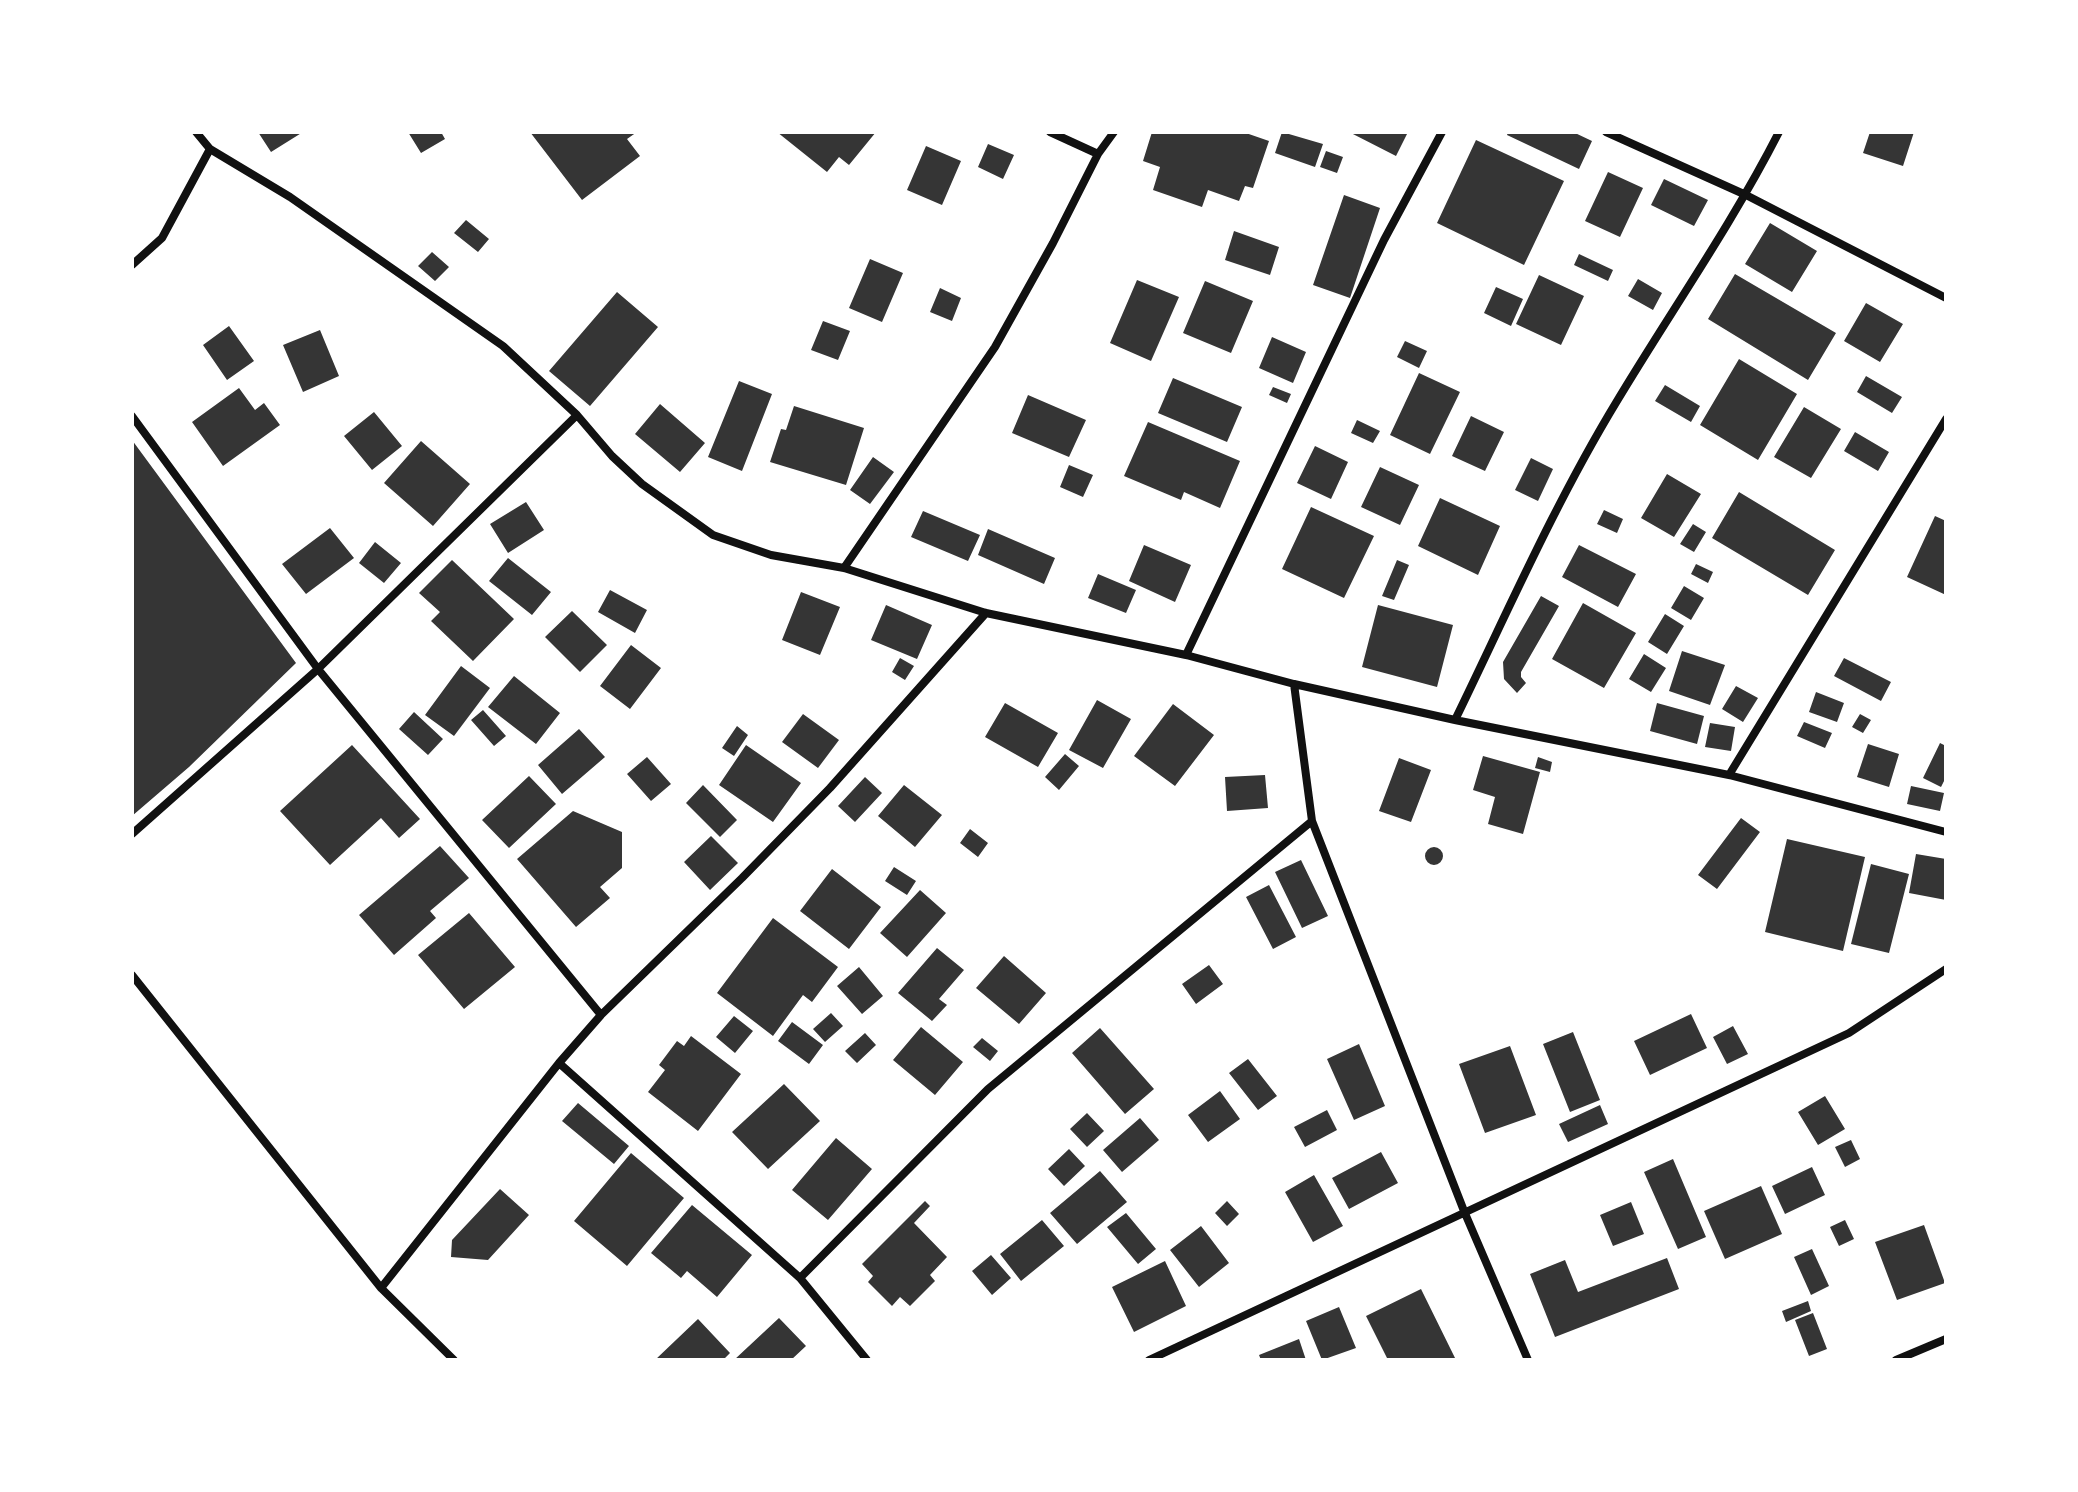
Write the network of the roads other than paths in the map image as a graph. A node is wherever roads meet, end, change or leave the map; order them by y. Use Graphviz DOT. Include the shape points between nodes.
graph roads {
  1 [pos="196,132"];
  2 [pos="1050,132"];
  3 [pos="1114,132"];
  4 [pos="1442,132"];
  5 [pos="1606,132"];
  6 [pos="1779,132"];
  7 [pos="210,149"];
  8 [pos="1098,154"];
  9 [pos="1746,195"];
  10 [pos="132,265"];
  11 [pos="1946,298"];
  12 [pos="577,415"];
  13 [pos="132,416"];
  14 [pos="1946,419"];
  15 [pos="844,568"];
  16 [pos="986,613"];
  17 [pos="1186,655"];
  18 [pos="318,669"];
  19 [pos="1294,684"];
  20 [pos="1455,720"];
  21 [pos="1729,775"];
  22 [pos="1312,821"];
  23 [pos="1946,832"];
  24 [pos="132,834"];
  25 [pos="1946,969"];
  26 [pos="132,975"];
  27 [pos="601,1015"];
  28 [pos="559,1063"];
  29 [pos="1464,1211"];
  30 [pos="800,1278"];
  31 [pos="381,1288"];
  32 [pos="1946,1339"];
  33 [pos="454,1360"];
  34 [pos="867,1360"];
  35 [pos="1149,1360"];
  36 [pos="1528,1360"];
  37 [pos="1896,1360"];
  1 -- 7 [label="street"];
  2 -- 8 [label="street"];
  3 -- 8 [label="street"];
  4 -- 17 [label="street" via="1384,240"];
  5 -- 9 [label="street"];
  6 -- 9 [label="street"];
  7 -- 10 [label="street" via="162,238"];
  7 -- 12 [label="street" via="290,197 503,346"];
  8 -- 15 [label="street" via="995,347"];
  9 -- 11 [label="street"];
  9 -- 20 [label="street" via="1615,404"];
  12 -- 15 [label="street" via="642,484 713,535 771,555"];
  12 -- 18 [label="street"];
  13 -- 18 [label="street"];
  14 -- 21 [label="street"];
  15 -- 16 [label="street"];
  16 -- 17 [label="street"];
  16 -- 27 [label="street" via="830,788"];
  17 -- 19 [label="street"];
  18 -- 24 [label="street"];
  18 -- 27 [label="street"];
  19 -- 20 [label="street"];
  19 -- 22 [label="street"];
  20 -- 21 [label="street"];
  21 -- 23 [label="street"];
  22 -- 29 [label="street"];
  22 -- 30 [label="street" via="988,1089"];
  25 -- 29 [label="street" via="1849,1033"];
  26 -- 31 [label="street"];
  27 -- 28 [label="street"];
  28 -- 30 [label="street"];
  28 -- 31 [label="street"];
  29 -- 35 [label="street"];
  29 -- 36 [label="street"];
  30 -- 34 [label="street"];
  31 -- 33 [label="street"];
  32 -- 37 [label="street"];
}
